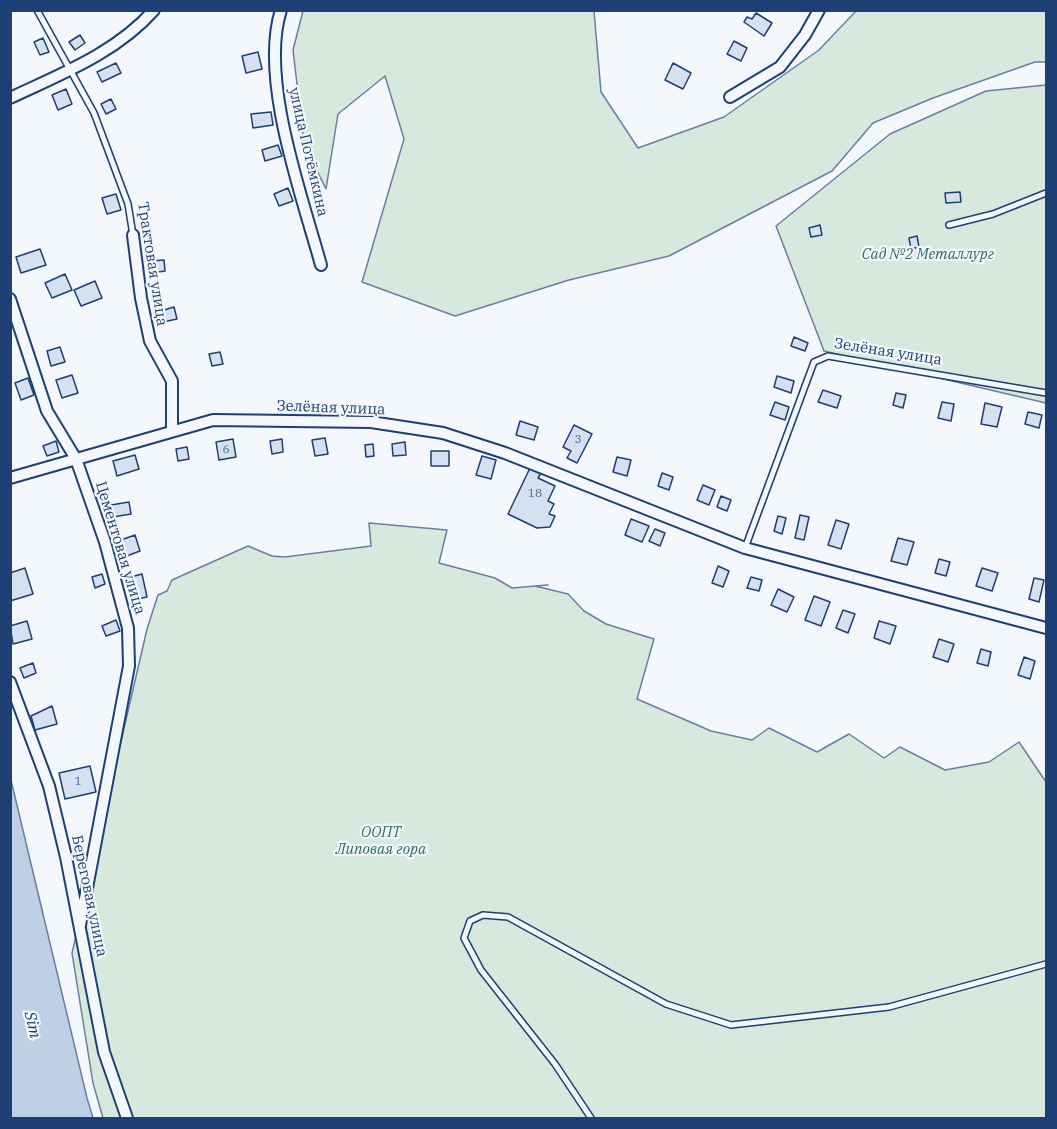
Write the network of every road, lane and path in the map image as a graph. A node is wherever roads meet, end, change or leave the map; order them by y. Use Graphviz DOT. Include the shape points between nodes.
graph roads {
  1 [pos="37,10"];
  2 [pos="154,10"];
  3 [pos="281,10"];
  4 [pos="819,10"];
  5 [pos="69,72"];
  6 [pos="730,97"];
  7 [pos="10,98"];
  8 [pos="1047,193"];
  9 [pos="949,225"];
  10 [pos="133,235"];
  11 [pos="321,265"];
  12 [pos="10,298"];
  13 [pos="1047,393"];
  14 [pos="172,429"];
  15 [pos="76,459"];
  16 [pos="10,478"];
  17 [pos="745,548"];
  18 [pos="1047,628"];
  19 [pos="10,682"];
  20 [pos="80,924"];
  21 [pos="1047,964"];
  22 [pos="127,1119"];
  23 [pos="591,1119"];
  1 -- 5 [label="lane, Трактовая улица"];
  2 -- 5 [label="street" via="139,27"];
  3 -- 11 [label="street, улица Потёмкина" via="275,28 277,98"];
  4 -- 6 [label="street" via="780,67"];
  5 -- 7 [label="street"];
  5 -- 10 [label="lane, Трактовая улица" via="94,113 128,204"];
  8 -- 9 [label="lane" via="993,214"];
  10 -- 14 [label="street, Трактовая улица" via="150,341 172,381"];
  12 -- 15 [label="street, Цементовая улица" via="47,411"];
  13 -- 17 [label="lane, Зелёная улица" via="828,356 814,362"];
  14 -- 15 [label="street, Зелёная улица"];
  14 -- 17 [label="street, Зелёная улица" via="213,420 371,422 443,433 505,453"];
  15 -- 16 [label="street, Зелёная улица"];
  15 -- 20 [label="street, Цементовая улица" via="105,542 128,628 129,666"];
  17 -- 18 [label="street, Зелёная улица"];
  19 -- 20 [label="street, Береговая улица" via="49,786"];
  20 -- 22 [label="street, Береговая улица" via="104,1052"];
  21 -- 23 [label="lane" via="889,1007 730,1025 666,1004 508,917 483,915 470,921 464,938 481,970 555,1064"];
}
